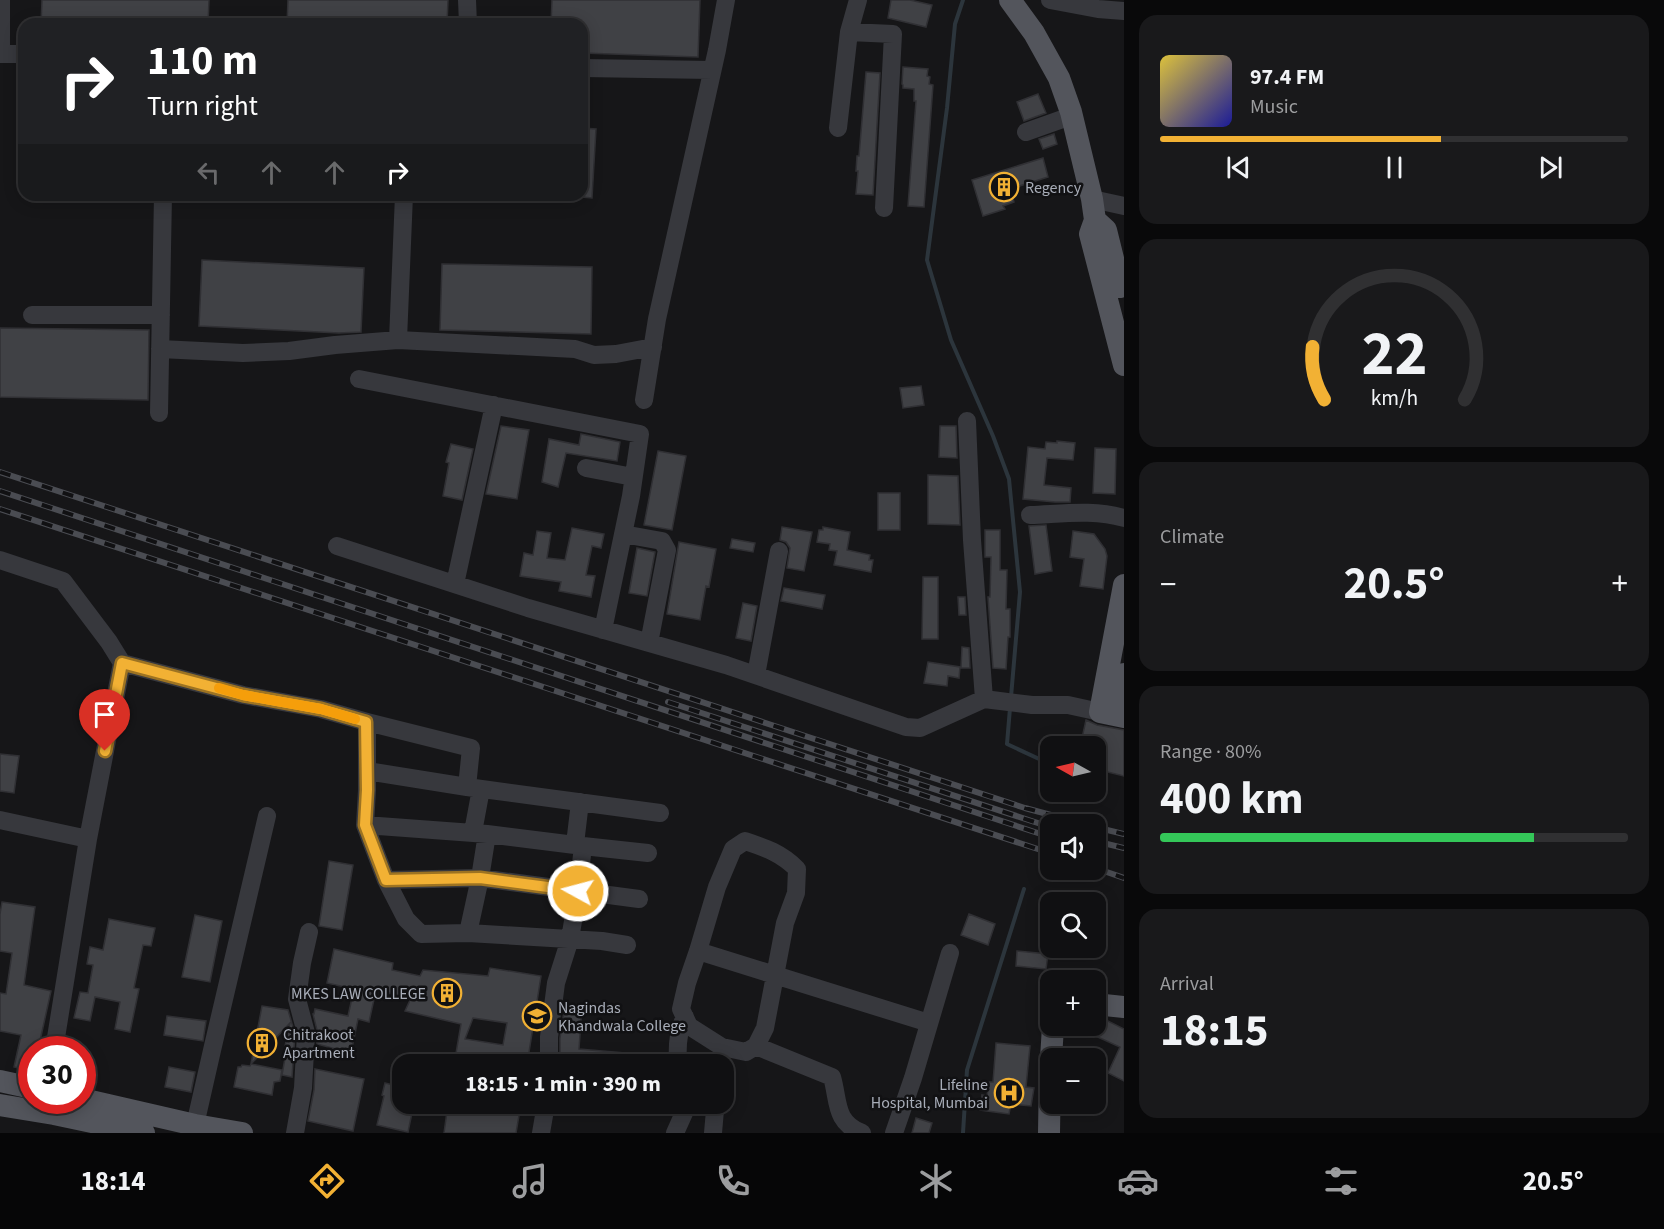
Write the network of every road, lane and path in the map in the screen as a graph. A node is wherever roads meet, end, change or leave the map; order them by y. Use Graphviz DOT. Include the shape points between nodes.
graph roads {
  1 [pos="1,0"];
  2 [pos="467,0"];
  3 [pos="726,0"];
  4 [pos="858,0"];
  5 [pos="1010,0"];
  6 [pos="1050,0"];
  7 [pos="1124,11"];
  8 [pos="468,18"];
  9 [pos="849,32"];
  10 [pos="1,54"];
  11 [pos="18,54"];
  12 [pos="588,68"];
  13 [pos="712,70"];
  14 [pos="1071,116"];
  15 [pos="838,128"];
  16 [pos="1026,132"];
  17 [pos="163,201"];
  18 [pos="404,201"];
  19 [pos="1124,206"];
  20 [pos="884,208"];
  21 [pos="1094,210"];
  22 [pos="1102,249"];
  23 [pos="1124,303"];
  24 [pos="32,315"];
  25 [pos="161,315"];
  26 [pos="398,340"];
  27 [pos="653,347"];
  28 [pos="160,349"];
  29 [pos="1124,365"];
  30 [pos="359,379"];
  31 [pos="644,400"];
  32 [pos="494,405"];
  33 [pos="159,414"];
  34 [pos="967,421"];
  35 [pos="586,468"];
  36 [pos="633,477"];
  37 [pos="1030,515"];
  38 [pos="1124,518"];
  39 [pos="623,534"];
  40 [pos="337,546"];
  41 [pos="779,551"];
  42 [pos="0,560"];
  43 [pos="455,584"];
  44 [pos="1124,585"];
  45 [pos="603,630"];
  46 [pos="649,643"];
  47 [pos="122,663"];
  48 [pos="1124,674"];
  49 [pos="756,675"];
  50 [pos="984,699"];
  51 [pos="1113,715"];
  52 [pos="366,722"];
  53 [pos="367,771"];
  54 [pos="474,788"];
  55 [pos="580,802"];
  56 [pos="660,813"];
  57 [pos="267,816"];
  58 [pos="0,820"];
  59 [pos="365,825"];
  60 [pos="480,833"];
  61 [pos="88,839"];
  62 [pos="579,845"];
  63 [pos="648,853"];
  64 [pos="480,878"];
  65 [pos="386,880"];
  66 [pos="578,891"];
  67 [pos="639,898"];
  68 [pos="309,932"];
  69 [pos="468,933"];
  70 [pos="570,939"];
  71 [pos="627,945"];
  72 [pos="698,951"];
  73 [pos="950,953"];
  74 [pos="776,975"];
  75 [pos="1106,1006"];
  76 [pos="1124,1007"];
  77 [pos="685,1017"];
  78 [pos="929,1023"];
  79 [pos="56,1036"];
  80 [pos="756,1046"];
  81 [pos="549,1054"];
  82 [pos="677,1054"];
  83 [pos="0,1081"];
  84 [pos="18,1085"];
  85 [pos="96,1102"];
  86 [pos="0,1105"];
  87 [pos="544,1114"];
  88 [pos="684,1114"];
  89 [pos="715,1114"];
  90 [pos="1049,1114"];
  91 [pos="195,1125"];
  92 [pos="144,1133"];
  93 [pos="242,1133"];
  94 [pos="295,1133"];
  95 [pos="541,1133"];
  96 [pos="675,1133"];
  97 [pos="713,1133"];
  98 [pos="862,1133"];
  99 [pos="894,1133"];
  100 [pos="1049,1133"];
  1 -- 10 [label="street"];
  2 -- 8 [label="street"];
  3 -- 13 [label="street"];
  4 -- 9 [label="street"];
  5 -- 14 [label="main road" via="1059,78"];
  6 -- 7 [label="street"];
  9 -- 15 [label="street"];
  9 -- 20 [label="street" via="893,34"];
  10 -- 11 [label="street"];
  12 -- 13 [label="street"];
  13 -- 27 [label="street"];
  14 -- 16 [label="street"];
  14 -- 21 [label="main road"];
  17 -- 25 [label="street"];
  18 -- 26 [label="street"];
  19 -- 21 [label="street"];
  21 -- 22 [label="main road" via="1090,234"];
  22 -- 23 [label="main road"];
  22 -- 29 [label="main road"];
  24 -- 25 [label="street"];
  25 -- 28 [label="street"];
  26 -- 27 [label="street" via="575,349 594,355"];
  26 -- 28 [label="street" via="243,353"];
  27 -- 31 [label="street"];
  28 -- 33 [label="street"];
  30 -- 32 [label="street"];
  32 -- 36 [label="street" via="640,434"];
  32 -- 43 [label="street"];
  34 -- 50 [label="street"];
  35 -- 36 [label="street"];
  36 -- 39 [label="street"];
  37 -- 38 [label="street" via="1085,513"];
  39 -- 45 [label="street"];
  39 -- 46 [label="street" via="662,541 666,550"];
  40 -- 43 [label="street"];
  41 -- 49 [label="street"];
  42 -- 47 [label="street" via="63,581"];
  43 -- 45 [label="street"];
  44 -- 51 [label="main road"];
  45 -- 46 [label="street"];
  46 -- 49 [label="street"];
  47 -- 52 [label="street"];
  47 -- 61 [label="street"];
  48 -- 51 [label="main road"];
  49 -- 50 [label="street" via="906,727 920,728"];
  50 -- 51 [label="street" via="1068,705"];
  52 -- 53 [label="street"];
  52 -- 54 [label="street" via="471,748"];
  53 -- 54 [label="street"];
  53 -- 59 [label="street"];
  54 -- 55 [label="street"];
  54 -- 60 [label="street"];
  55 -- 56 [label="street"];
  55 -- 62 [label="street"];
  57 -- 91 [label="street"];
  58 -- 61 [label="street"];
  59 -- 60 [label="street"];
  59 -- 65 [label="street"];
  60 -- 62 [label="street"];
  60 -- 64 [label="street"];
  61 -- 79 [label="street"];
  62 -- 63 [label="street"];
  62 -- 66 [label="street"];
  64 -- 65 [label="street"];
  64 -- 66 [label="street"];
  64 -- 69 [label="street"];
  65 -- 69 [label="street" via="406,919 421,934"];
  66 -- 67 [label="street"];
  66 -- 70 [label="street"];
  68 -- 94 [label="street" via="297,999 306,1033 303,1088"];
  69 -- 70 [label="street"];
  70 -- 71 [label="street"];
  70 -- 81 [label="street" via="556,983"];
  72 -- 74 [label="street"];
  72 -- 74 [label="street" via="733,849 745,841 786,858 797,869 796,893 785,923"];
  72 -- 77 [label="street" via="681,1009"];
  73 -- 78 [label="street"];
  74 -- 78 [label="street"];
  74 -- 80 [label="street" via="765,1028"];
  75 -- 76 [label="main road"];
  77 -- 80 [label="street" via="689,1026 722,1047 746,1052"];
  77 -- 82 [label="street"];
  78 -- 99 [label="street"];
  80 -- 98 [label="street" via="832,1077 837,1109 845,1123"];
  83 -- 84 [label="main road"];
  85 -- 91 [label="main road"];
  86 -- 92 [label="main road"];
  87 -- 95 [label="street"];
  88 -- 96 [label="street"];
  89 -- 97 [label="street"];
  90 -- 100 [label="main road"];
  91 -- 93 [label="main road"];
}
